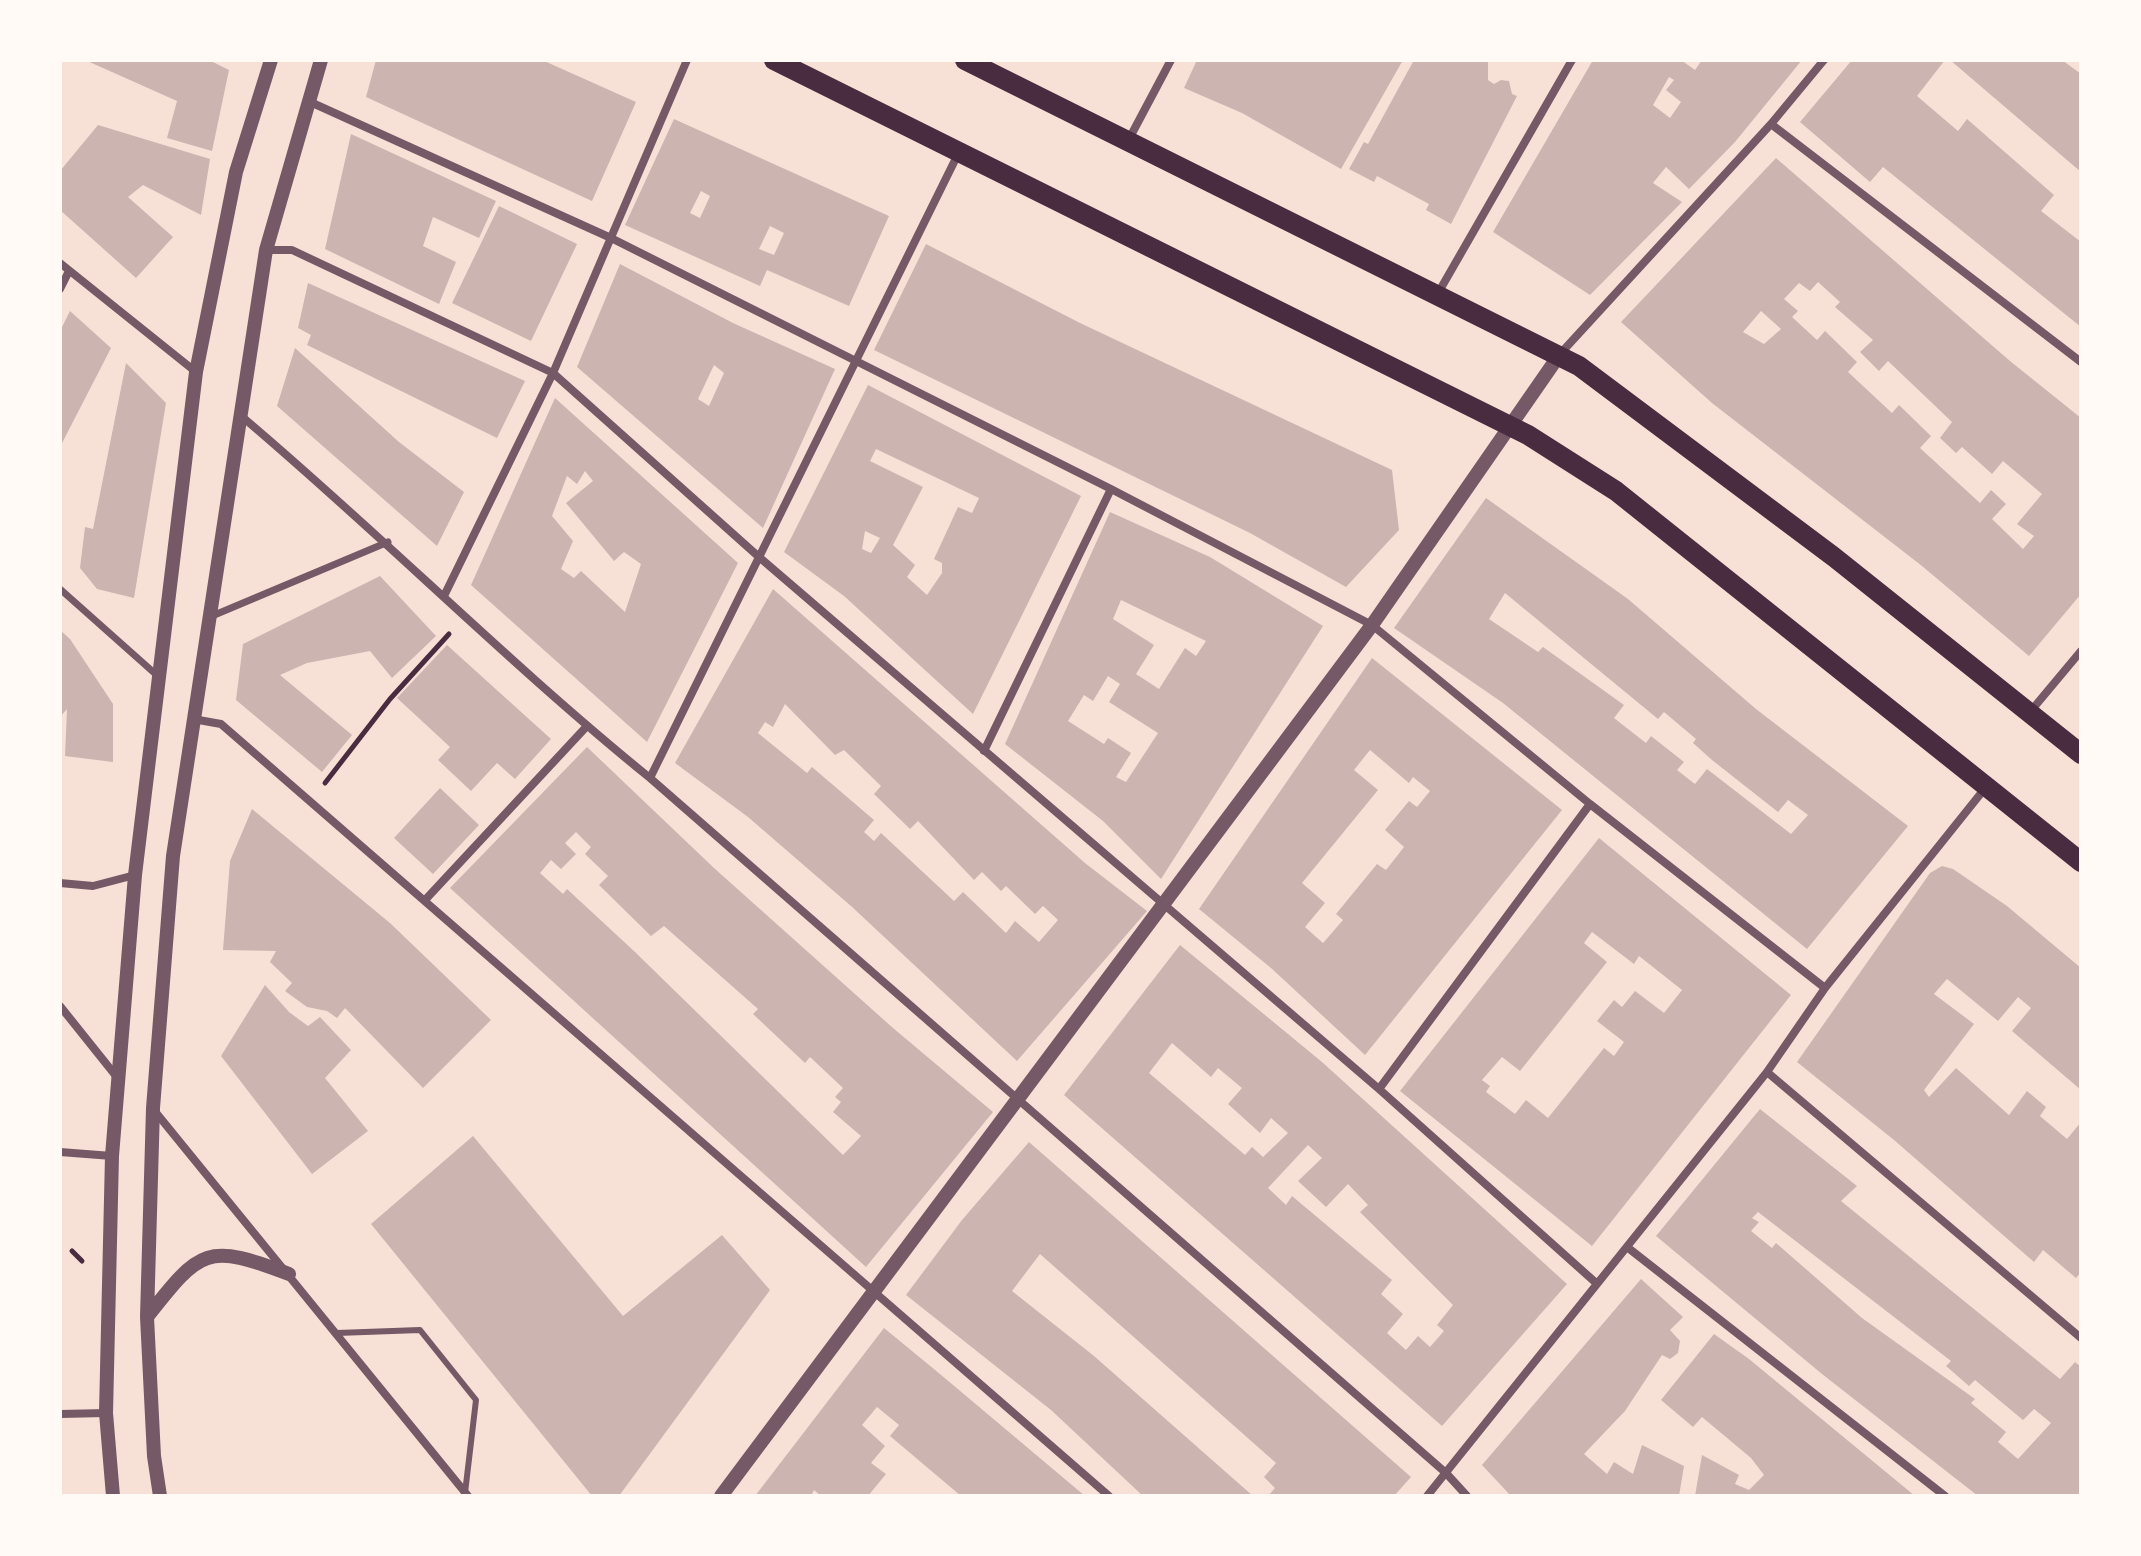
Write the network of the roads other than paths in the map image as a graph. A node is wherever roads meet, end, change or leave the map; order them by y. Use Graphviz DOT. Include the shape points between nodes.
graph roads {
  1 [pos="271,60"];
  2 [pos="321,60"];
  3 [pos="687,60"];
  4 [pos="774,60"];
  5 [pos="965,60"];
  6 [pos="1171,60"];
  7 [pos="1572,60"];
  8 [pos="1824,60"];
  9 [pos="308,100"];
  10 [pos="1771,124"];
  11 [pos="1128,141"];
  12 [pos="959,152"];
  13 [pos="611,238"];
  14 [pos="266,250"];
  15 [pos="60,263"];
  16 [pos="69,271"];
  17 [pos="60,289"];
  18 [pos="1437,295"];
  19 [pos="1560,354"];
  20 [pos="855,361"];
  21 [pos="2081,362"];
  22 [pos="196,372"];
  23 [pos="553,373"];
  24 [pos="239,414"];
  25 [pos="1509,425"];
  26 [pos="1111,489"];
  27 [pos="388,542"];
  28 [pos="759,557"];
  29 [pos="60,589"];
  30 [pos="444,596"];
  31 [pos="210,617"];
  32 [pos="1372,625"];
  33 [pos="2081,651"];
  34 [pos="160,679"];
  35 [pos="2029,712"];
  36 [pos="192,719"];
  37 [pos="587,726"];
  38 [pos="984,751"];
  39 [pos="2081,754"];
  40 [pos="650,778"];
  41 [pos="1986,787"];
  42 [pos="1590,804"];
  43 [pos="2081,862"];
  44 [pos="135,875"];
  45 [pos="60,883"];
  46 [pos="426,899"];
  47 [pos="1162,907"];
  48 [pos="1825,988"];
  49 [pos="60,1006"];
  50 [pos="1767,1072"];
  51 [pos="116,1076"];
  52 [pos="1379,1089"];
  53 [pos="1018,1101"];
  54 [pos="153,1108"];
  55 [pos="60,1152"];
  56 [pos="112,1156"];
  57 [pos="1627,1247"];
  58 [pos="289,1274"];
  59 [pos="1595,1282"];
  60 [pos="876,1293"];
  61 [pos="147,1317"];
  62 [pos="337,1333"];
  63 [pos="2081,1338"];
  64 [pos="106,1413"];
  65 [pos="60,1414"];
  66 [pos="1446,1473"];
  67 [pos="466,1495"];
  68 [pos="113,1496"];
  69 [pos="160,1496"];
  70 [pos="721,1496"];
  71 [pos="1109,1496"];
  72 [pos="1427,1496"];
  73 [pos="1467,1496"];
  74 [pos="1945,1496"];
  1 -- 22 [label="street" via="236,172"];
  2 -- 9 [label="street"];
  3 -- 13 [label="street"];
  4 -- 12 [label="main road"];
  5 -- 11 [label="main road"];
  6 -- 11 [label="street"];
  7 -- 18 [label="street"];
  8 -- 10 [label="street"];
  9 -- 13 [label="street"];
  9 -- 14 [label="street"];
  10 -- 19 [label="street"];
  10 -- 21 [label="street"];
  11 -- 18 [label="main road"];
  12 -- 20 [label="street"];
  12 -- 25 [label="main road"];
  13 -- 20 [label="street"];
  13 -- 23 [label="street"];
  14 -- 23 [label="street" via="292,250"];
  14 -- 24 [label="street"];
  15 -- 16 [label="street"];
  16 -- 17 [label="street"];
  16 -- 22 [label="street"];
  18 -- 19 [label="main road"];
  19 -- 25 [label="street"];
  19 -- 35 [label="main road" via="1834,557"];
  20 -- 26 [label="street"];
  20 -- 28 [label="street"];
  22 -- 34 [label="street"];
  23 -- 28 [label="street"];
  23 -- 30 [label="street"];
  24 -- 27 [label="street"];
  24 -- 31 [label="street"];
  25 -- 32 [label="street"];
  25 -- 41 [label="main road" via="1616,491"];
  26 -- 32 [label="street"];
  26 -- 38 [label="street"];
  27 -- 30 [label="street"];
  27 -- 31 [label="street"];
  28 -- 38 [label="street"];
  28 -- 40 [label="street"];
  29 -- 34 [label="street"];
  30 -- 37 [label="street"];
  31 -- 36 [label="street"];
  32 -- 42 [label="street"];
  32 -- 47 [label="street"];
  33 -- 35 [label="street"];
  34 -- 44 [label="street"];
  35 -- 39 [label="main road"];
  36 -- 46 [label="street" via="221,724"];
  36 -- 54 [label="street" via="173,856"];
  37 -- 40 [label="street"];
  37 -- 46 [label="street"];
  38 -- 47 [label="street"];
  40 -- 53 [label="street"];
  41 -- 43 [label="main road"];
  41 -- 48 [label="street"];
  42 -- 48 [label="street"];
  42 -- 52 [label="street"];
  44 -- 45 [label="street" via="93,886"];
  44 -- 51 [label="street"];
  46 -- 60 [label="street"];
  47 -- 52 [label="street"];
  47 -- 53 [label="street"];
  48 -- 50 [label="street"];
  49 -- 51 [label="street"];
  50 -- 57 [label="street"];
  50 -- 63 [label="street"];
  51 -- 56 [label="street"];
  52 -- 59 [label="street"];
  53 -- 60 [label="street"];
  53 -- 66 [label="street"];
  54 -- 58 [label="street"];
  54 -- 61 [label="street"];
  55 -- 56 [label="street"];
  56 -- 64 [label="street"];
  57 -- 59 [label="street"];
  57 -- 74 [label="street"];
  58 -- 61 [label="street" via="237,1254 208,1257 183,1270"];
  58 -- 62 [label="street"];
  59 -- 66 [label="street"];
  60 -- 70 [label="street"];
  60 -- 71 [label="street"];
  61 -- 69 [label="street"];
  62 -- 67 [label="street"];
  62 -- 67 [label="lane" via="420,1330 439,1353 476,1400"];
  64 -- 65 [label="street"];
  64 -- 68 [label="street"];
  66 -- 72 [label="street"];
  66 -- 73 [label="street"];
}
